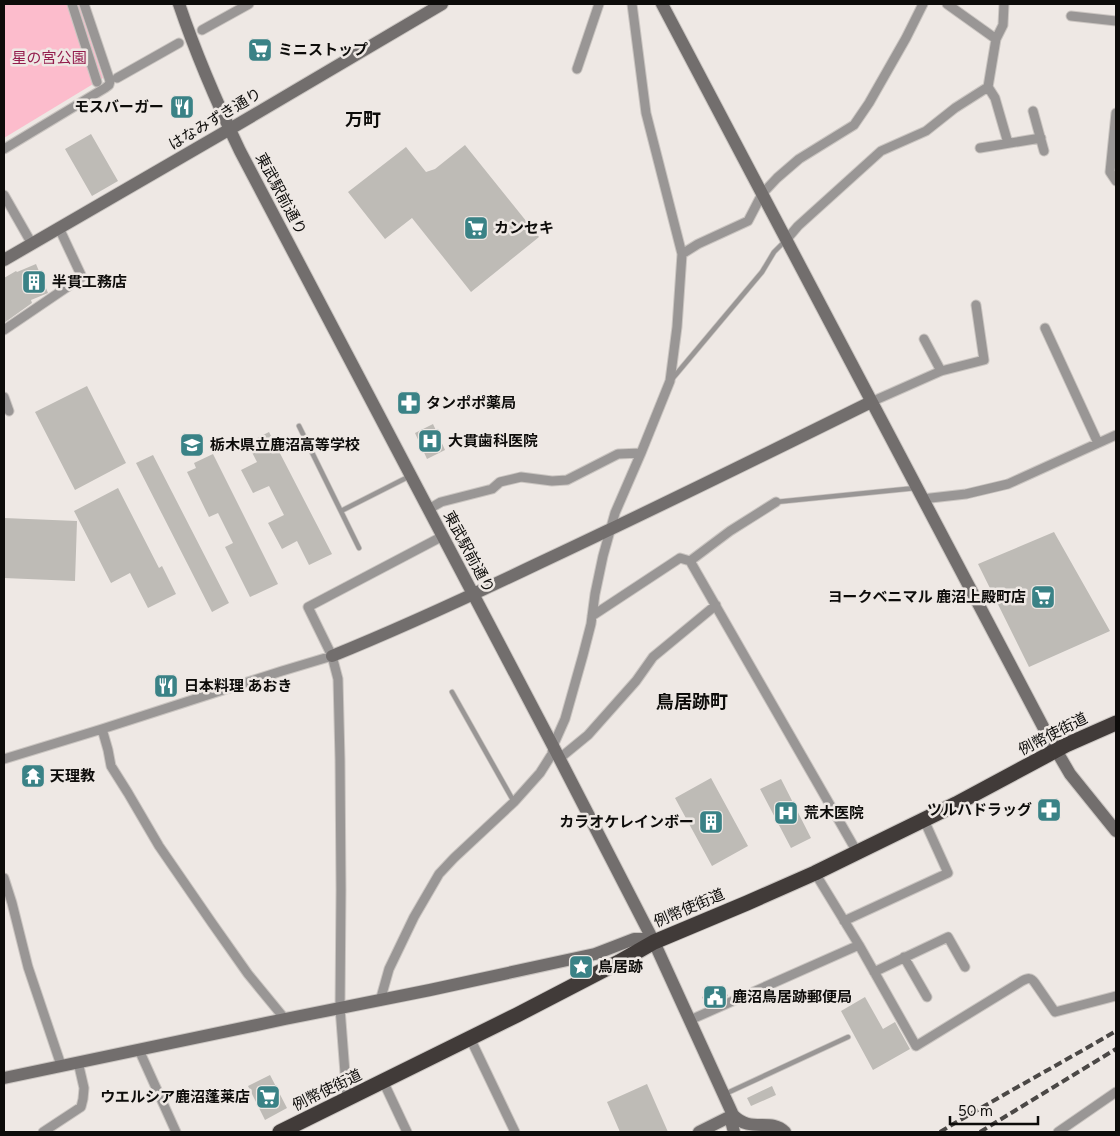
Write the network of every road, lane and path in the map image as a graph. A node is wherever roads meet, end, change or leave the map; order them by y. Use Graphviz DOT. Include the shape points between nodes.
graph roads {
  1 [pos="72,4"];
  2 [pos="84,4"];
  3 [pos="179,4"];
  4 [pos="249,4"];
  5 [pos="442,4"];
  6 [pos="599,4"];
  7 [pos="632,4"];
  8 [pos="662,4"];
  9 [pos="923,4"];
  10 [pos="948,4"];
  11 [pos="1004,4"];
  12 [pos="1071,16"];
  13 [pos="1116,21"];
  14 [pos="202,30"];
  15 [pos="996,40"];
  16 [pos="179,43"];
  17 [pos="577,69"];
  18 [pos="117,78"];
  19 [pos="97,82"];
  20 [pos="988,87"];
  21 [pos="1033,111"];
  22 [pos="1116,113"];
  23 [pos="230,129"];
  24 [pos="1041,138"];
  25 [pos="1008,143"];
  26 [pos="4,148"];
  27 [pos="980,148"];
  28 [pos="1044,151"];
  29 [pos="1116,181"];
  30 [pos="762,194"];
  31 [pos="4,195"];
  32 [pos="59,228"];
  33 [pos="786,240"];
  34 [pos="32,244"];
  35 [pos="682,254"];
  36 [pos="4,260"];
  37 [pos="976,305"];
  38 [pos="1044,328"];
  39 [pos="4,330"];
  40 [pos="924,339"];
  41 [pos="941,371"];
  42 [pos="670,381"];
  43 [pos="4,397"];
  44 [pos="872,402"];
  45 [pos="6,412"];
  46 [pos="299,426"];
  47 [pos="1116,435"];
  48 [pos="1098,443"];
  49 [pos="642,453"];
  50 [pos="411,475"];
  51 [pos="919,493"];
  52 [pos="776,502"];
  53 [pos="428,509"];
  54 [pos="341,511"];
  55 [pos="611,529"];
  56 [pos="443,536"];
  57 [pos="359,548"];
  58 [pos="690,561"];
  59 [pos="473,594"];
  60 [pos="716,605"];
  61 [pos="592,616"];
  62 [pos="332,656"];
  63 [pos="452,692"];
  64 [pos="1116,723"];
  65 [pos="102,730"];
  66 [pos="553,746"];
  67 [pos="1056,751"];
  68 [pos="560,758"];
  69 [pos="4,759"];
  70 [pos="514,802"];
  71 [pos="924,820"];
  72 [pos="1116,832"];
  73 [pos="857,852"];
  74 [pos="815,872"];
  75 [pos="4,878"];
  76 [pos="844,921"];
  77 [pos="654,942"];
  78 [pos="859,945"];
  79 [pos="904,957"];
  80 [pos="965,967"];
  81 [pos="874,972"];
  82 [pos="1116,996"];
  83 [pos="927,998"];
  84 [pos="380,1001"];
  85 [pos="340,1008"];
  86 [pos="285,1019"];
  87 [pos="690,1020"];
  88 [pos="848,1037"];
  89 [pos="470,1038"];
  90 [pos="139,1050"];
  91 [pos="78,1062"];
  92 [pos="61,1065"];
  93 [pos="4,1078"];
  94 [pos="383,1081"];
  95 [pos="1116,1092"];
  96 [pos="723,1094"];
  97 [pos="347,1099"];
  98 [pos="733,1115"];
  99 [pos="296,1129"];
  100 [pos="750,1129"];
  101 [pos="43,1132"];
  102 [pos="176,1132"];
  103 [pos="280,1132"];
  104 [pos="408,1132"];
  105 [pos="515,1132"];
  106 [pos="699,1132"];
  107 [pos="734,1132"];
  108 [pos="785,1132"];
  109 [pos="1058,1132"];
  1 -- 19 [label="street"];
  2 -- 26 [label="street" via="109,84"];
  3 -- 23 [label="street, 東武駅前通り"];
  4 -- 14 [label="street"];
  5 -- 23 [label="street, はなみずき通り"];
  6 -- 17 [label="street"];
  7 -- 35 [label="street" via="646,113"];
  8 -- 30 [label="street"];
  9 -- 30 [label="street" via="854,125 799,159"];
  10 -- 15 [label="street"];
  11 -- 15 [label="street" via="1003,25"];
  12 -- 13 [label="street"];
  15 -- 20 [label="street"];
  16 -- 18 [label="street"];
  20 -- 25 [label="street" via="995,98"];
  20 -- 33 [label="street" via="926,131 881,151"];
  21 -- 24 [label="street"];
  22 -- 29 [label="street" via="1110,172"];
  23 -- 32 [label="street, はなみずき通り"];
  23 -- 50 [label="street, 東武駅前通り"];
  24 -- 25 [label="street"];
  24 -- 28 [label="street"];
  25 -- 27 [label="street"];
  30 -- 33 [label="street"];
  30 -- 35 [label="street" via="748,221"];
  31 -- 34 [label="street"];
  32 -- 34 [label="street, はなみずき通り"];
  32 -- 39 [label="street" via="82,276"];
  33 -- 42 [label="lane"];
  33 -- 44 [label="street"];
  34 -- 36 [label="street, はなみずき通り"];
  35 -- 42 [label="street"];
  37 -- 41 [label="street" via="984,360"];
  38 -- 48 [label="street"];
  40 -- 41 [label="street"];
  41 -- 44 [label="street"];
  42 -- 49 [label="street"];
  43 -- 45 [label="street"];
  44 -- 51 [label="street"];
  44 -- 55 [label="street"];
  46 -- 54 [label="lane"];
  47 -- 48 [label="street"];
  48 -- 51 [label="street" via="1008,484 966,494"];
  49 -- 53 [label="street" via="618,454 567,480 521,477 500,482 492,490 441,502"];
  49 -- 55 [label="street"];
  50 -- 53 [label="street, 東武駅前通り"];
  50 -- 54 [label="lane"];
  51 -- 52 [label="lane"];
  51 -- 67 [label="street"];
  52 -- 58 [label="street"];
  53 -- 56 [label="street, 東武駅前通り"];
  54 -- 57 [label="lane"];
  55 -- 59 [label="street"];
  55 -- 61 [label="street"];
  56 -- 59 [label="street, 東武駅前通り"];
  56 -- 62 [label="street" via="308,606"];
  58 -- 60 [label="street"];
  58 -- 61 [label="street" via="680,558"];
  59 -- 62 [label="street"];
  59 -- 66 [label="street, 東武駅前通り"];
  60 -- 68 [label="street" via="653,657 588,736"];
  60 -- 73 [label="street"];
  61 -- 66 [label="street" via="565,719"];
  62 -- 65 [label="street"];
  62 -- 85 [label="street" via="338,679 340,760"];
  63 -- 70 [label="lane"];
  64 -- 67 [label="highway, 例幣使街道"];
  65 -- 69 [label="street"];
  65 -- 86 [label="street" via="111,766 159,846 248,974"];
  66 -- 68 [label="street, 東武駅前通り"];
  66 -- 70 [label="street" via="552,754 540,773"];
  67 -- 71 [label="highway, 例幣使街道"];
  67 -- 72 [label="street"];
  68 -- 77 [label="street, 東武駅前通り"];
  70 -- 84 [label="street" via="439,874 388,969"];
  71 -- 73 [label="highway, 例幣使街道"];
  71 -- 76 [label="street" via="948,873"];
  73 -- 74 [label="highway, 例幣使街道"];
  74 -- 76 [label="street"];
  74 -- 77 [label="highway, 例幣使街道"];
  75 -- 92 [label="street" via="28,967"];
  76 -- 78 [label="street"];
  77 -- 84 [label="street" via="634,940 595,954"];
  77 -- 87 [label="street, 東武駅前通り"];
  77 -- 89 [label="highway, 例幣使街道"];
  78 -- 81 [label="street"];
  78 -- 87 [label="street"];
  79 -- 80 [label="street" via="948,937"];
  79 -- 81 [label="street"];
  79 -- 83 [label="street"];
  81 -- 82 [label="street" via="916,1046 1029,978 1055,1012"];
  84 -- 85 [label="street"];
  85 -- 86 [label="street"];
  85 -- 97 [label="street"];
  86 -- 90 [label="street"];
  87 -- 96 [label="street, 東武駅前通り"];
  88 -- 96 [label="lane"];
  89 -- 94 [label="highway, 例幣使街道"];
  89 -- 105 [label="street"];
  90 -- 91 [label="street"];
  90 -- 102 [label="street"];
  91 -- 92 [label="street"];
  91 -- 101 [label="street" via="84,1088 81,1107"];
  92 -- 93 [label="street"];
  94 -- 97 [label="highway, 例幣使街道"];
  94 -- 104 [label="street"];
  95 -- 109 [label="street"];
  96 -- 98 [label="street, 東武駅前通り"];
  97 -- 99 [label="highway, 例幣使街道"];
  98 -- 100 [label="street"];
  98 -- 106 [label="street"];
  98 -- 107 [label="street"];
  99 -- 103 [label="highway, 例幣使街道"];
  100 -- 108 [label="street" via="774,1126"];
}
